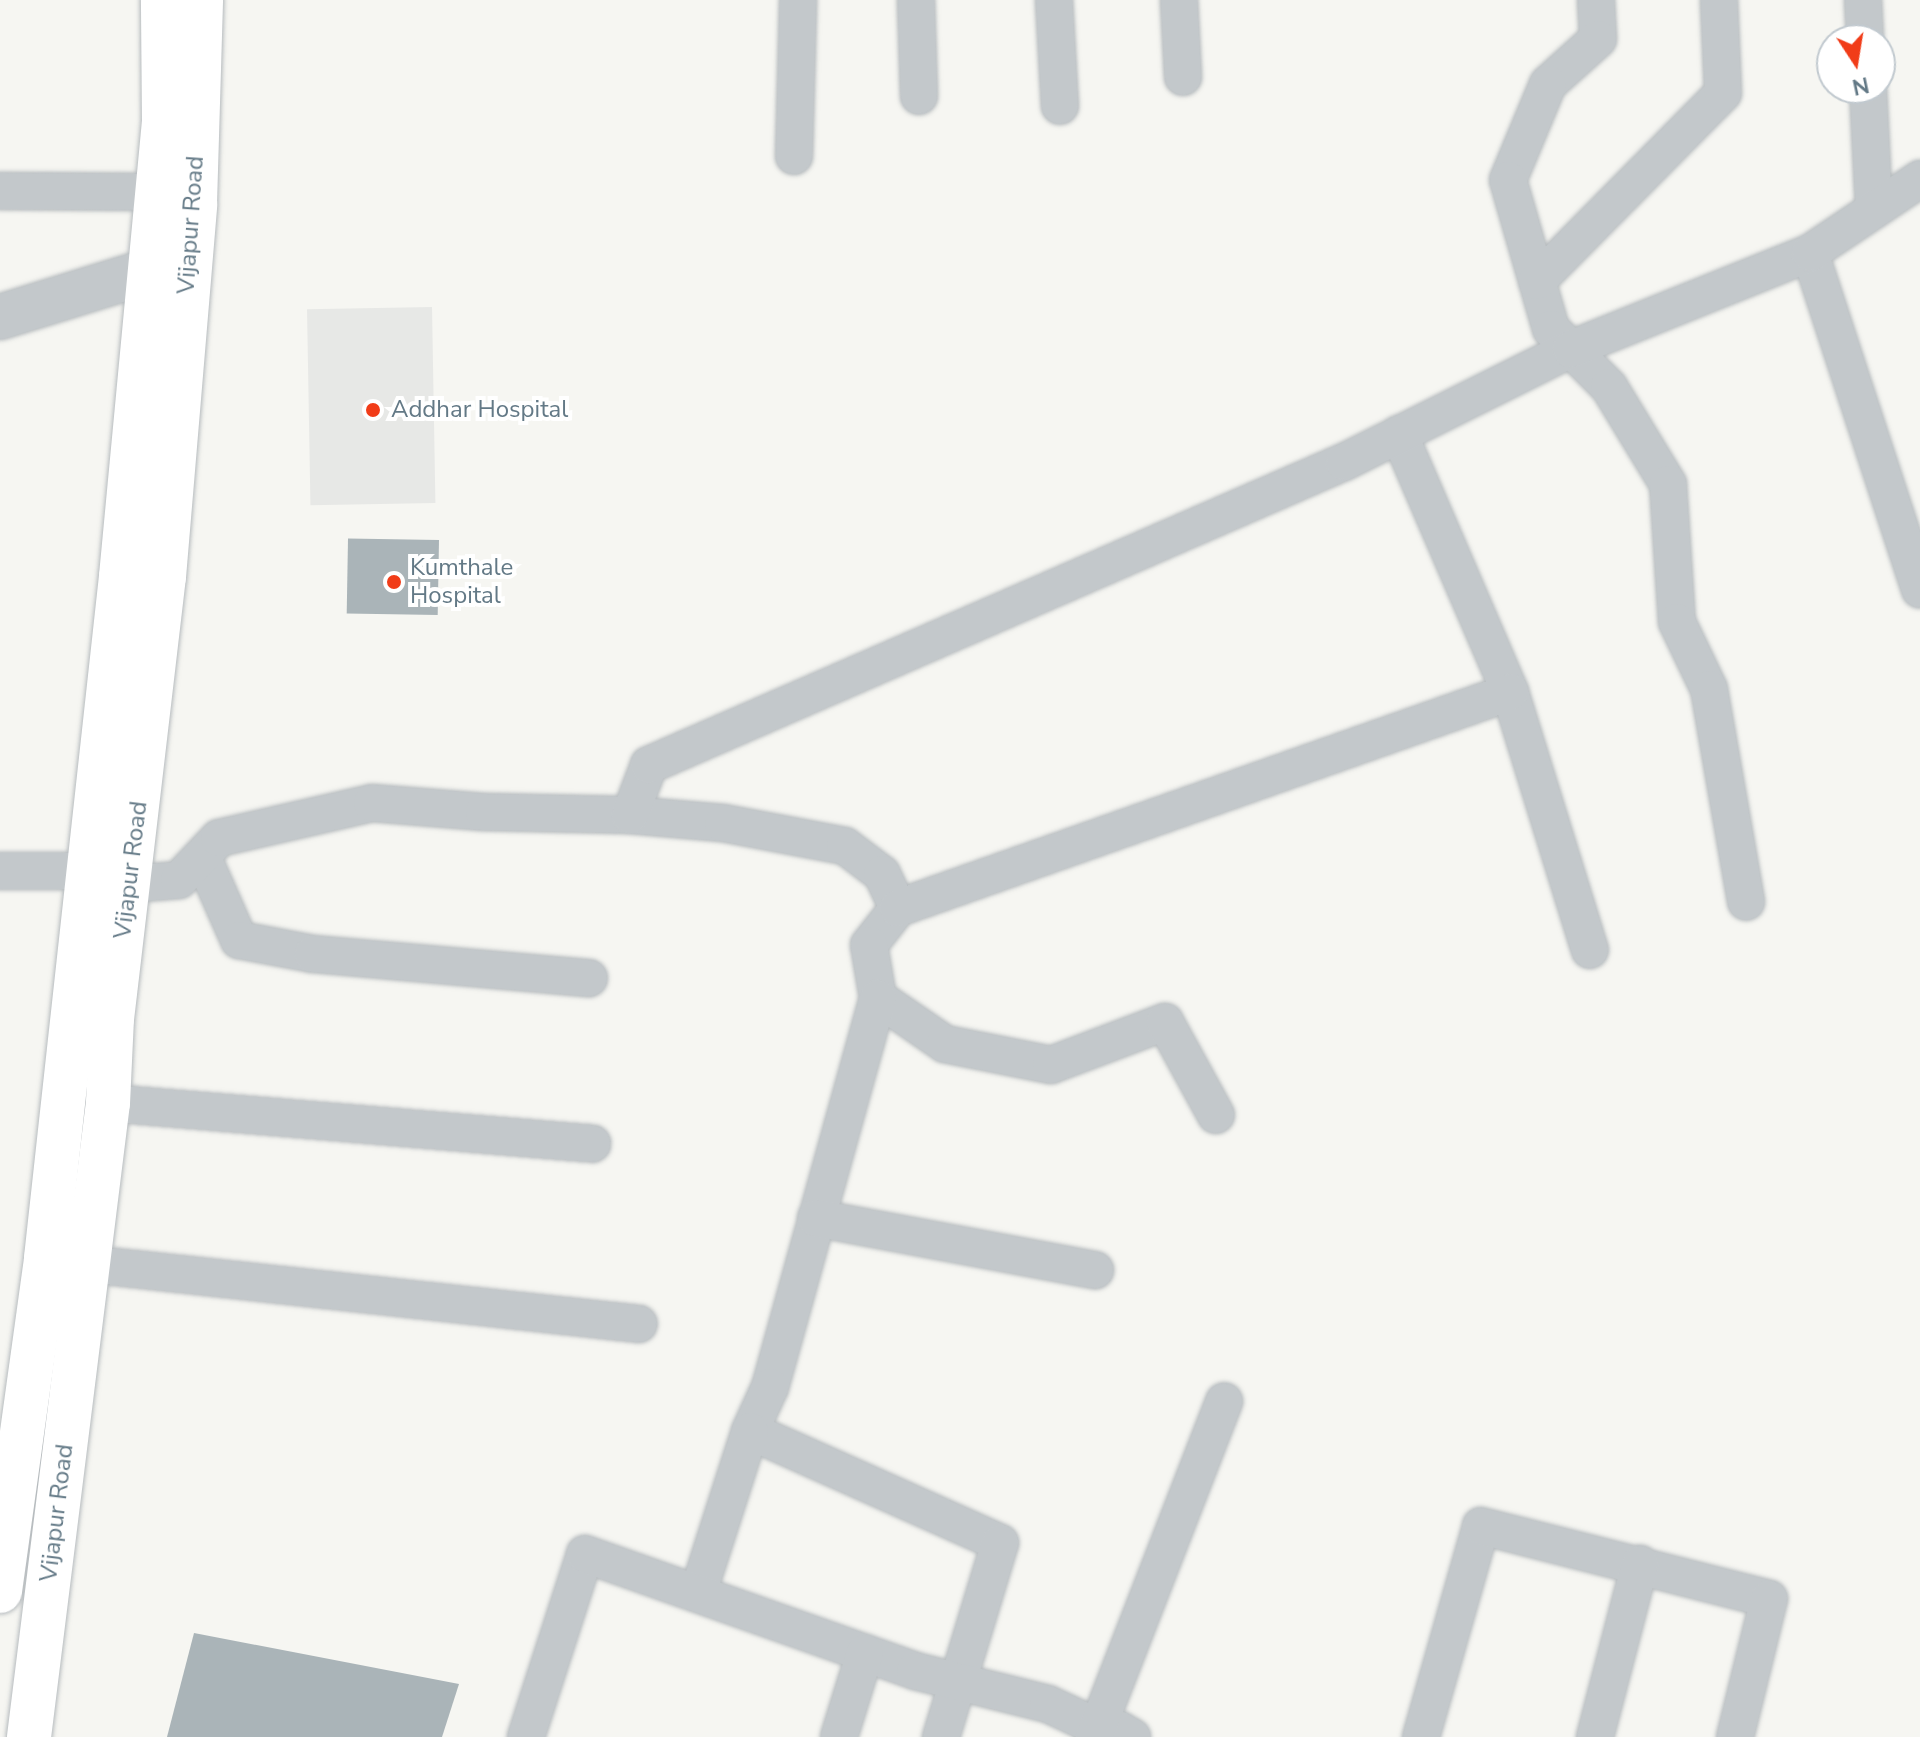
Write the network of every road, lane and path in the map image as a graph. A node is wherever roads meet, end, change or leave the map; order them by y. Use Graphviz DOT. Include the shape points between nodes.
graph roads {
  1 [pos="163,0"];
  2 [pos="201,0"];
  3 [pos="798,0"];
  4 [pos="916,0"];
  5 [pos="1054,0"];
  6 [pos="1179,0"];
  7 [pos="1596,0"];
  8 [pos="1719,0"];
  9 [pos="1863,0"];
  10 [pos="1864,24"];
  11 [pos="1183,77"];
  12 [pos="919,96"];
  13 [pos="1869,104"];
  14 [pos="1060,106"];
  15 [pos="794,156"];
  16 [pos="1920,179"];
  17 [pos="0,191"];
  18 [pos="158,192"];
  19 [pos="1874,210"];
  20 [pos="1810,253"];
  21 [pos="170,270"];
  22 [pos="1537,281"];
  23 [pos="0,317"];
  24 [pos="1571,349"];
  25 [pos="1399,434"];
  26 [pos="1920,590"];
  27 [pos="1510,692"];
  28 [pos="630,815"];
  29 [pos="202,856"];
  30 [pos="0,871"];
  31 [pos="87,871"];
  32 [pos="131,884"];
  33 [pos="1746,902"];
  34 [pos="898,908"];
  35 [pos="1590,950"];
  36 [pos="589,978"];
  37 [pos="878,998"];
  38 [pos="108,1103"];
  39 [pos="1216,1115"];
  40 [pos="592,1144"];
  41 [pos="816,1218"];
  42 [pos="88,1264"];
  43 [pos="1095,1270"];
  44 [pos="639,1324"];
  45 [pos="1224,1401"];
  46 [pos="750,1431"];
  47 [pos="1640,1564"];
  48 [pos="0,1591"];
  49 [pos="698,1593"];
  50 [pos="865,1653"];
  51 [pos="958,1681"];
  52 [pos="1096,1732"];
  53 [pos="29,1737"];
  54 [pos="526,1737"];
  55 [pos="839,1737"];
  56 [pos="941,1737"];
  57 [pos="1132,1737"];
  58 [pos="1421,1737"];
  59 [pos="1595,1737"];
  60 [pos="1735,1737"];
  1 -- 18 [label="main road, Vijapur Road" via="164,124"];
  2 -- 21 [label="main road, Vijapur Road" via="195,204"];
  3 -- 15 [label="street"];
  4 -- 12 [label="street"];
  5 -- 14 [label="street"];
  6 -- 11 [label="street"];
  7 -- 22 [label="street" via="1598,39 1548,84 1508,180"];
  8 -- 22 [label="street" via="1723,93"];
  9 -- 10 [label="street"];
  13 -- 19 [label="street"];
  16 -- 19 [label="street"];
  17 -- 18 [label="street"];
  18 -- 21 [label="main road, Vijapur Road"];
  19 -- 20 [label="street"];
  20 -- 24 [label="street"];
  20 -- 26 [label="street"];
  21 -- 23 [label="street"];
  21 -- 31 [label="main road, Vijapur Road"];
  21 -- 32 [label="main road, Vijapur Road" via="164,577"];
  22 -- 24 [label="street" via="1551,329"];
  24 -- 25 [label="street"];
  24 -- 33 [label="street" via="1609,387 1668,484 1677,622 1709,689"];
  25 -- 27 [label="street"];
  25 -- 28 [label="street" via="649,765"];
  27 -- 34 [label="street"];
  27 -- 35 [label="street"];
  28 -- 29 [label="street" via="372,803 219,838"];
  28 -- 34 [label="street" via="723,823 845,846 882,874"];
  29 -- 32 [label="street" via="179,880"];
  29 -- 36 [label="street" via="239,940 313,954"];
  30 -- 31 [label="street"];
  31 -- 32 [label="street"];
  31 -- 48 [label="main road, Vijapur Road" via="46,1258"];
  32 -- 38 [label="main road, Vijapur Road" via="112,1019"];
  34 -- 37 [label="street" via="869,945"];
  37 -- 39 [label="street" via="945,1044 1051,1065 1165,1022"];
  37 -- 41 [label="street"];
  38 -- 40 [label="street"];
  38 -- 42 [label="main road, Vijapur Road"];
  41 -- 43 [label="street"];
  41 -- 46 [label="street" via="770,1387"];
  42 -- 44 [label="street"];
  42 -- 53 [label="main road, Vijapur Road"];
  45 -- 52 [label="street"];
  46 -- 49 [label="street"];
  46 -- 51 [label="street" via="1000,1543"];
  47 -- 58 [label="street" via="1481,1526"];
  47 -- 59 [label="street"];
  47 -- 60 [label="street" via="1769,1599"];
  49 -- 50 [label="street"];
  49 -- 54 [label="street" via="585,1554"];
  50 -- 51 [label="street"];
  50 -- 55 [label="street"];
  51 -- 52 [label="street" via="1048,1704"];
  51 -- 56 [label="street"];
  52 -- 57 [label="street" via="1120,1730"];
}
